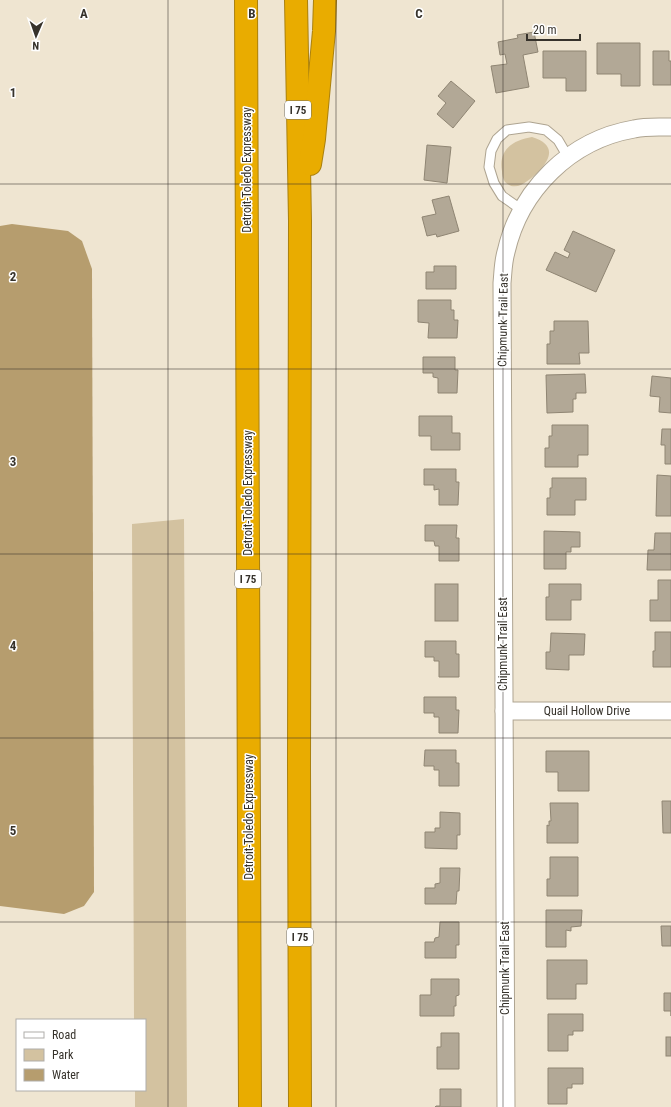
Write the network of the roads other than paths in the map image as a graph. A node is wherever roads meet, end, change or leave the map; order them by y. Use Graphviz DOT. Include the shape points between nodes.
graph roads {
  1 [pos="246,0"];
  2 [pos="296,0"];
  3 [pos="325,0"];
  4 [pos="671,127"];
  5 [pos="568,157"];
  6 [pos="522,210"];
  7 [pos="300,221"];
  8 [pos="504,711"];
  9 [pos="671,711"];
  10 [pos="250,1107"];
  11 [pos="300,1107"];
  12 [pos="506,1107"];
  1 -- 10 [label="highway, Detroit-Toledo Expressway / I 75"];
  2 -- 7 [label="highway, I 75"];
  3 -- 7 [label="highway" via="314,139"];
  4 -- 5 [label="street, Chipmunk Trail East" via="635,128 617,132 587,145"];
  5 -- 6 [label="street, Chipmunk Trail East" via="542,179"];
  5 -- 6 [label="lane" via="558,140 546,130 529,127 507,130 497,139 491,151 489,167 494,183 502,196"];
  6 -- 8 [label="street, Chipmunk Trail East" via="505,254 502,283"];
  7 -- 11 [label="highway, I 75"];
  8 -- 9 [label="street, Quail Hollow Drive"];
  8 -- 12 [label="street, Chipmunk Trail East"];
}
